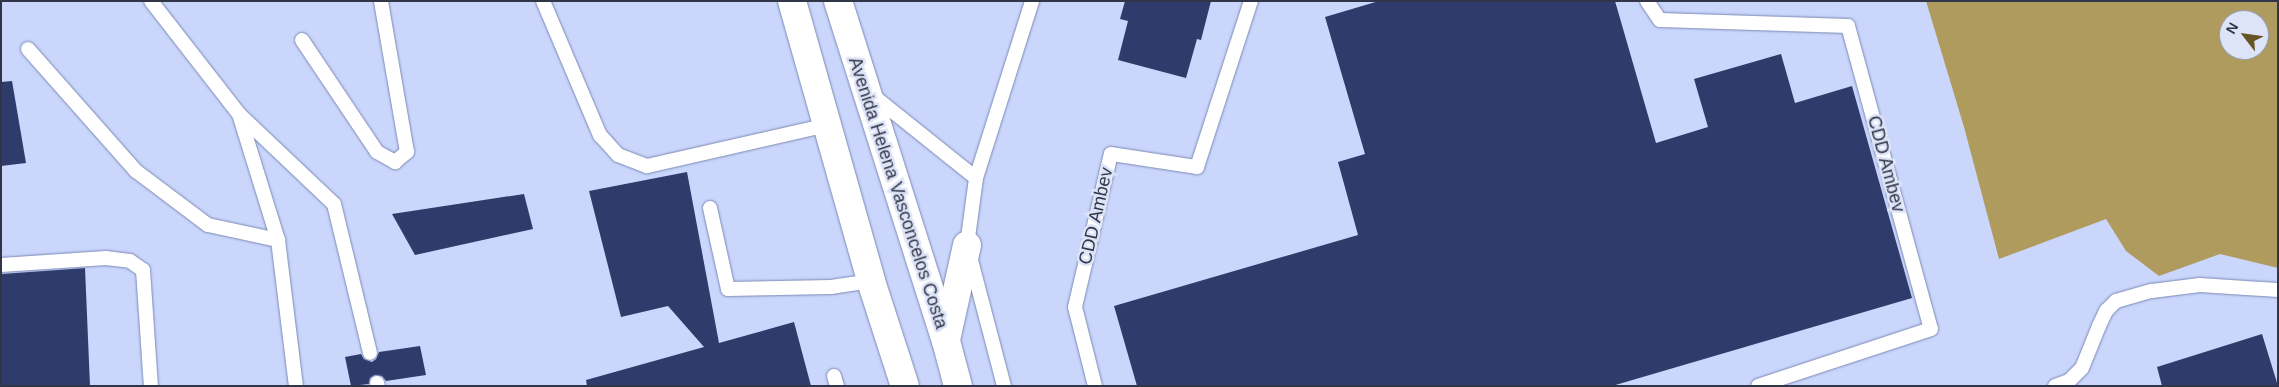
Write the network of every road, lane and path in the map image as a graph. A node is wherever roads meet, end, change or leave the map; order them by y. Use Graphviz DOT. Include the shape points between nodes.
graph roads {
  1 [pos="151,1"];
  2 [pos="381,1"];
  3 [pos="543,1"];
  4 [pos="792,1"];
  5 [pos="838,1"];
  6 [pos="1032,1"];
  7 [pos="1251,1"];
  8 [pos="1648,1"];
  9 [pos="302,40"];
  10 [pos="28,50"];
  11 [pos="865,89"];
  12 [pos="239,114"];
  13 [pos="828,125"];
  14 [pos="976,178"];
  15 [pos="710,208"];
  16 [pos="278,240"];
  17 [pos="967,245"];
  18 [pos="1,265"];
  19 [pos="871,281"];
  20 [pos="2278,290"];
  21 [pos="946,341"];
  22 [pos="370,353"];
  23 [pos="151,386"];
  24 [pos="296,386"];
  25 [pos="905,386"];
  26 [pos="958,386"];
  27 [pos="1004,386"];
  28 [pos="1095,386"];
  29 [pos="1758,386"];
  30 [pos="2055,386"];
  1 -- 12 [label="lane"];
  2 -- 9 [label="lane" via="408,152 395,162 377,152"];
  3 -- 13 [label="lane" via="600,135 618,155 647,166"];
  4 -- 13 [label="highway"];
  5 -- 11 [label="highway, Avenida Helena Vasconcelos Costa"];
  6 -- 14 [label="lane"];
  7 -- 28 [label="lane, CDD Ambev" via="1197,167 1111,154 1075,307"];
  8 -- 29 [label="lane, CDD Ambev" via="1660,20 1848,26 1931,329"];
  10 -- 16 [label="lane" via="136,171 208,225"];
  11 -- 14 [label="lane"];
  11 -- 21 [label="highway, Avenida Helena Vasconcelos Costa"];
  12 -- 16 [label="lane"];
  12 -- 22 [label="lane" via="334,204"];
  13 -- 19 [label="highway"];
  14 -- 17 [label="lane"];
  15 -- 19 [label="lane" via="728,290 832,287"];
  16 -- 24 [label="lane"];
  17 -- 21 [label="highway"];
  17 -- 27 [label="lane"];
  18 -- 23 [label="lane" via="106,258 130,261 143,270"];
  19 -- 25 [label="highway"];
  20 -- 30 [label="lane" via="2200,285 2152,291 2116,302 2106,311 2098,326 2082,368 2070,381"];
  21 -- 26 [label="highway, Avenida Helena Vasconcelos Costa"];
}
